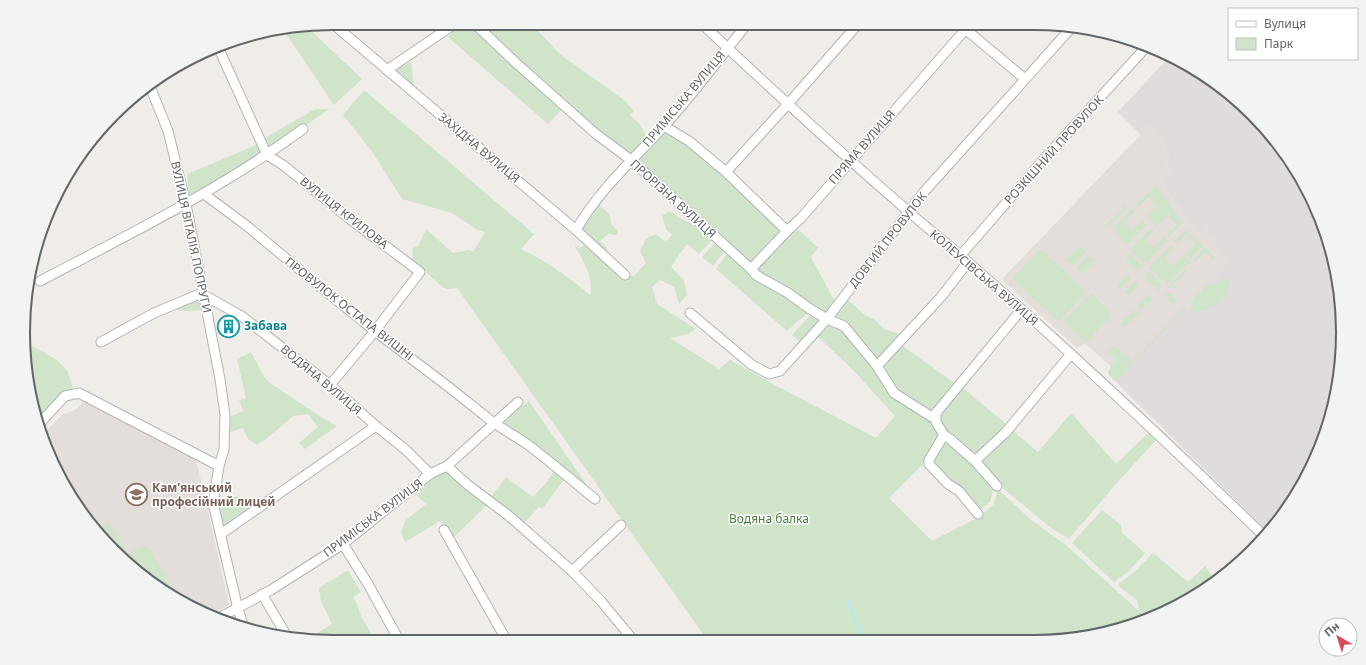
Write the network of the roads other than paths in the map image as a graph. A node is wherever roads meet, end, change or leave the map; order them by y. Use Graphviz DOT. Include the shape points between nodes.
graph roads {
  1 [pos="340,30"];
  2 [pos="446,30"];
  3 [pos="481,30"];
  4 [pos="708,30"];
  5 [pos="742,30"];
  6 [pos="853,30"];
  7 [pos="960,30"];
  8 [pos="970,30"];
  9 [pos="1067,32"];
  10 [pos="727,48"];
  11 [pos="1143,51"];
  12 [pos="220,52"];
  13 [pos="387,70"];
  14 [pos="1025,79"];
  15 [pos="152,90"];
  16 [pos="787,105"];
  17 [pos="664,126"];
  18 [pos="303,129"];
  19 [pos="267,155"];
  20 [pos="631,160"];
  21 [pos="850,161"];
  22 [pos="726,172"];
  23 [pos="204,194"];
  24 [pos="186,204"];
  25 [pos="909,212"];
  26 [pos="576,230"];
  27 [pos="787,230"];
  28 [pos="961,255"];
  29 [pos="968,262"];
  30 [pos="751,269"];
  31 [pos="625,275"];
  32 [pos="40,281"];
  33 [pos="204,295"];
  34 [pos="1021,310"];
  35 [pos="690,313"];
  36 [pos="827,319"];
  37 [pos="375,331"];
  38 [pos="100,342"];
  39 [pos="1071,354"];
  40 [pos="876,366"];
  41 [pos="330,385"];
  42 [pos="518,402"];
  43 [pos="936,414"];
  44 [pos="43,420"];
  45 [pos="494,423"];
  46 [pos="376,426"];
  47 [pos="944,435"];
  48 [pos="975,461"];
  49 [pos="219,466"];
  50 [pos="447,466"];
  51 [pos="430,474"];
  52 [pos="997,486"];
  53 [pos="595,499"];
  54 [pos="978,514"];
  55 [pos="621,525"];
  56 [pos="444,530"];
  57 [pos="1260,533"];
  58 [pos="221,534"];
  59 [pos="343,544"];
  60 [pos="572,571"];
  61 [pos="262,594"];
  62 [pos="238,609"];
  63 [pos="226,616"];
  64 [pos="242,621"];
  65 [pos="284,631"];
  66 [pos="396,635"];
  67 [pos="505,635"];
  68 [pos="629,635"];
  1 -- 13 [label="street, ЗАХІДНА ВУЛИЦЯ"];
  2 -- 13 [label="street"];
  3 -- 20 [label="street, ПРОРІЗНА ВУЛИЦЯ" via="596,134"];
  4 -- 10 [label="street, КОЛЕУСІВСЬКА ВУЛИЦЯ"];
  5 -- 10 [label="street, ПРИМІСЬКА ВУЛИЦЯ"];
  6 -- 16 [label="street"];
  7 -- 21 [label="street, ПРЯМА ВУЛИЦЯ"];
  8 -- 14 [label="street"];
  9 -- 14 [label="street, ДОВГИЙ ПРОВУЛОК"];
  10 -- 16 [label="street, КОЛЕУСІВСЬКА ВУЛИЦЯ"];
  10 -- 17 [label="street, ПРИМІСЬКА ВУЛИЦЯ"];
  11 -- 28 [label="street, РОЗКІШНИЙ ПРОВУЛОК"];
  12 -- 19 [label="street"];
  13 -- 26 [label="street, ЗАХІДНА ВУЛИЦЯ"];
  14 -- 25 [label="street, ДОВГИЙ ПРОВУЛОК"];
  15 -- 24 [label="street, ВУЛИЦЯ ВІТАЛІЯ ПОПРУГИ" via="168,131"];
  16 -- 21 [label="street, КОЛЕУСІВСЬКА ВУЛИЦЯ"];
  16 -- 22 [label="street"];
  17 -- 20 [label="street, ПРИМІСЬКА ВУЛИЦЯ"];
  17 -- 22 [label="street" via="689,141"];
  18 -- 19 [label="street"];
  19 -- 23 [label="street"];
  19 -- 37 [label="street, ВУЛИЦЯ КРИЛОВА" via="420,272"];
  20 -- 26 [label="street, ПРИМІСЬКА ВУЛИЦЯ" via="594,203"];
  20 -- 30 [label="street, ПРОРІЗНА ВУЛИЦЯ"];
  21 -- 25 [label="street, КОЛЕУСІВСЬКА ВУЛИЦЯ"];
  21 -- 27 [label="street, ПРЯМА ВУЛИЦЯ" via="801,218"];
  22 -- 27 [label="street"];
  23 -- 24 [label="street"];
  23 -- 37 [label="street, ПРОВУЛОК ОСТАПА ВИШНІ"];
  24 -- 32 [label="street"];
  24 -- 33 [label="street, ВУЛИЦЯ ВІТАЛІЯ ПОПРУГИ"];
  25 -- 28 [label="street, КОЛЕУСІВСЬКА ВУЛИЦЯ"];
  25 -- 36 [label="street, ДОВГИЙ ПРОВУЛОК"];
  26 -- 31 [label="street, ЗАХІДНА ВУЛИЦЯ"];
  27 -- 30 [label="street, ПРЯМА ВУЛИЦЯ"];
  28 -- 29 [label="street, КОЛЕУСІВСЬКА ВУЛИЦЯ"];
  29 -- 34 [label="street, КОЛЕУСІВСЬКА ВУЛИЦЯ"];
  29 -- 40 [label="street" via="941,297"];
  30 -- 36 [label="street, ПРОРІЗНА ВУЛИЦЯ" via="756,275"];
  33 -- 38 [label="street" via="197,295 154,313"];
  33 -- 41 [label="street, ВОДЯНА ВУЛИЦЯ" via="243,317"];
  33 -- 49 [label="street, ВУЛИЦЯ ВІТАЛІЯ ПОПРУГИ" via="225,416 224,449"];
  34 -- 39 [label="street, КОЛЕУСІВСЬКА ВУЛИЦЯ"];
  34 -- 43 [label="street"];
  35 -- 36 [label="street, ДОВГИЙ ПРОВУЛОК" via="752,365 769,374 780,371"];
  36 -- 40 [label="street, ПРОРІЗНА ВУЛИЦЯ" via="844,326"];
  37 -- 41 [label="street"];
  37 -- 45 [label="street, ПРОВУЛОК ОСТАПА ВИШНІ"];
  39 -- 48 [label="street" via="1006,432"];
  39 -- 57 [label="street, КОЛЕУСІВСЬКА ВУЛИЦЯ"];
  40 -- 43 [label="street, ПРОРІЗНА ВУЛИЦЯ" via="894,393 932,417"];
  41 -- 46 [label="street, ВОДЯНА ВУЛИЦЯ"];
  42 -- 45 [label="street, ПРИМІСЬКА ВУЛИЦЯ"];
  43 -- 47 [label="street" via="936,422"];
  44 -- 49 [label="street" via="65,396 79,393"];
  45 -- 50 [label="street, ПРИМІСЬКА ВУЛИЦЯ"];
  45 -- 53 [label="street, ПРОВУЛОК ОСТАПА ВИШНІ" via="527,444"];
  46 -- 51 [label="street, ВОДЯНА ВУЛИЦЯ"];
  46 -- 58 [label="street"];
  47 -- 48 [label="street"];
  47 -- 54 [label="street" via="928,460 929,464"];
  48 -- 52 [label="street"];
  49 -- 58 [label="street, ВУЛИЦЯ ВІТАЛІЯ ПОПРУГИ" via="212,502"];
  50 -- 51 [label="street, ПРИМІСЬКА ВУЛИЦЯ"];
  50 -- 60 [label="street"];
  51 -- 59 [label="street, ПРИМІСЬКА ВУЛИЦЯ"];
  55 -- 60 [label="street"];
  56 -- 67 [label="street"];
  58 -- 62 [label="street, ВУЛИЦЯ ВІТАЛІЯ ПОПРУГИ"];
  59 -- 61 [label="street, ПРИМІСЬКА ВУЛИЦЯ"];
  59 -- 66 [label="street"];
  60 -- 68 [label="street"];
  61 -- 62 [label="street, ПРИМІСЬКА ВУЛИЦЯ"];
  61 -- 65 [label="street"];
  62 -- 63 [label="street, ПРИМІСЬКА ВУЛИЦЯ"];
  62 -- 64 [label="street, ВУЛИЦЯ ВІТАЛІЯ ПОПРУГИ"];
}
